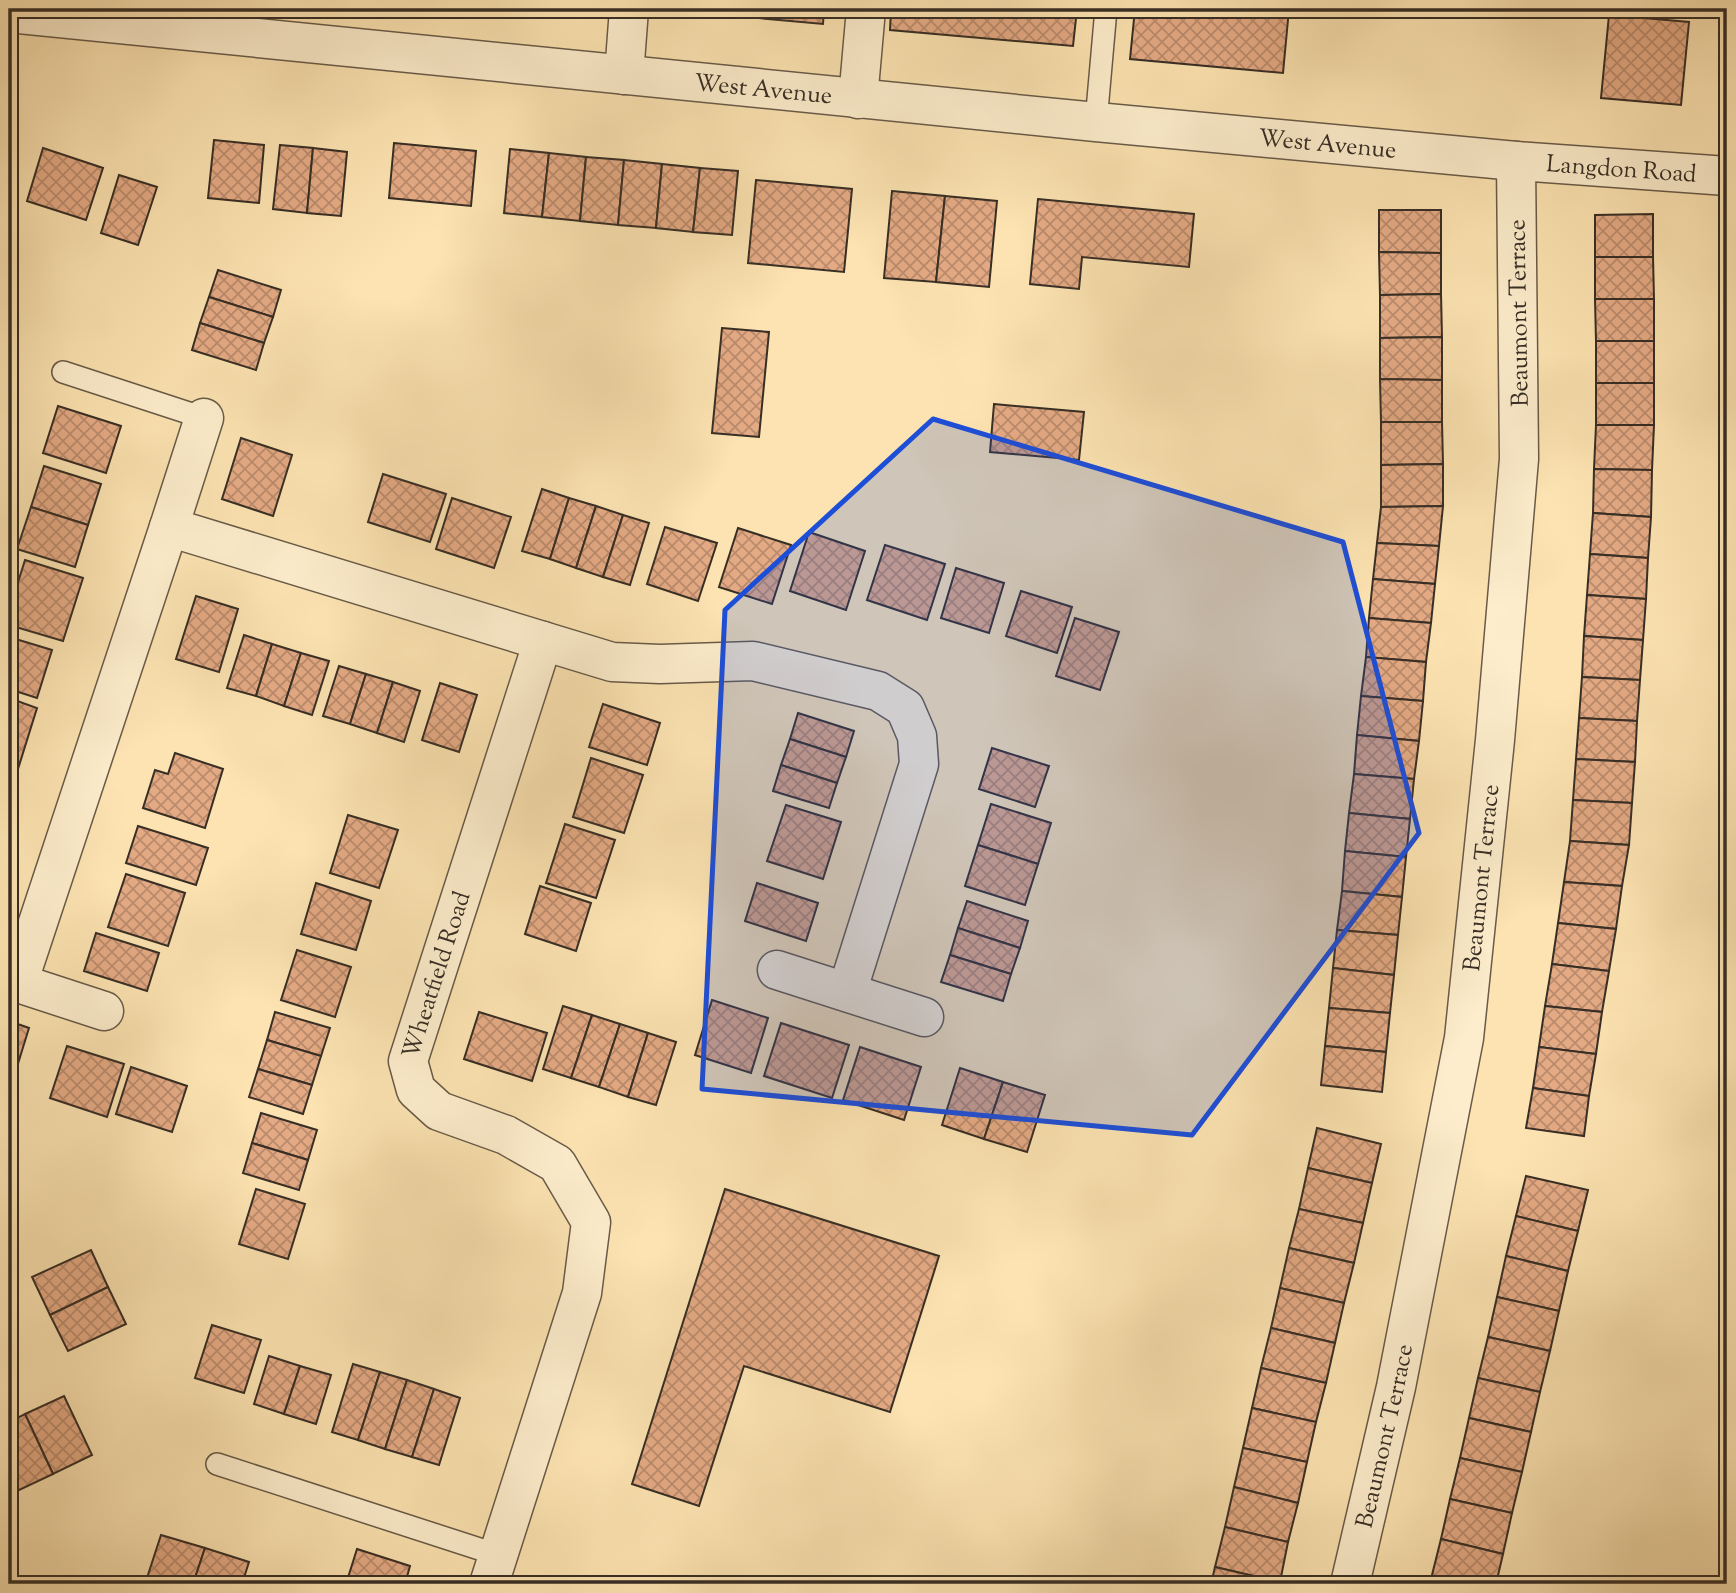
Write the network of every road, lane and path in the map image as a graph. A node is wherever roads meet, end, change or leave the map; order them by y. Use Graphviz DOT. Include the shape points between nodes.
graph roads {
  1 [pos="629,9"];
  2 [pos="866,9"];
  3 [pos="1105,9"];
  4 [pos="9,13"];
  5 [pos="624,75"];
  6 [pos="858,99"];
  7 [pos="1096,122"];
  8 [pos="1517,161"];
  9 [pos="1727,176"];
  10 [pos="63,372"];
  11 [pos="204,418"];
  12 [pos="169,527"];
  13 [pos="543,641"];
  14 [pos="777,970"];
  15 [pos="14,982"];
  16 [pos="847,992"];
  17 [pos="104,1011"];
  18 [pos="924,1017"];
  19 [pos="217,1464"];
  20 [pos="494,1570"];
  21 [pos="1350,1584"];
  1 -- 5 [label="street"];
  2 -- 6 [label="street"];
  3 -- 7 [label="lane"];
  4 -- 5 [label="street, West Avenue"];
  5 -- 6 [label="street, West Avenue"];
  6 -- 7 [label="street, West Avenue"];
  7 -- 8 [label="street, West Avenue"];
  8 -- 9 [label="street, Langdon Road"];
  8 -- 21 [label="street, Beaumont Terrace" via="1520,459 1464,1038 1396,1387"];
  10 -- 11 [label="lane"];
  11 -- 12 [label="street"];
  12 -- 13 [label="street"];
  12 -- 15 [label="street"];
  13 -- 16 [label="street" via="612,662 753,661 878,691 905,708 917,736 919,764"];
  13 -- 20 [label="street, Wheatfield Road" via="408,1061 416,1090 439,1111 506,1136 557,1164 591,1222 582,1293"];
  14 -- 16 [label="street"];
  15 -- 17 [label="street"];
  16 -- 18 [label="street"];
  19 -- 20 [label="lane"];
}
